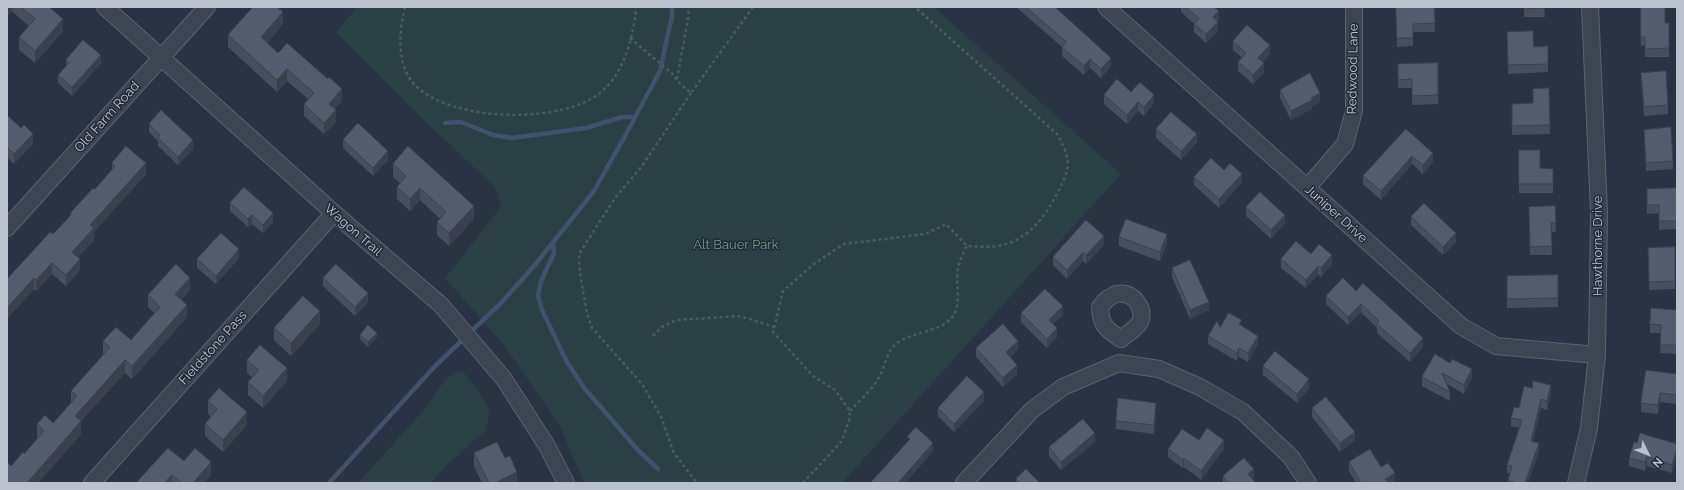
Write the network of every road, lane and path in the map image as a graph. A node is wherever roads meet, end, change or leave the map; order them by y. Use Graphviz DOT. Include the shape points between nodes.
graph roads {
  1 [pos="105,7"];
  2 [pos="207,7"];
  3 [pos="405,7"];
  4 [pos="636,7"];
  5 [pos="689,7"];
  6 [pos="752,7"];
  7 [pos="915,7"];
  8 [pos="1106,7"];
  9 [pos="1354,7"];
  10 [pos="1590,7"];
  11 [pos="630,38"];
  12 [pos="161,57"];
  13 [pos="676,80"];
  14 [pos="691,93"];
  15 [pos="1307,188"];
  16 [pos="334,213"];
  17 [pos="9,221"];
  18 [pos="967,246"];
  19 [pos="774,327"];
  20 [pos="653,336"];
  21 [pos="1121,339"];
  22 [pos="1597,355"];
  23 [pos="1119,364"];
  24 [pos="850,411"];
  25 [pos="92,483"];
  26 [pos="566,483"];
  27 [pos="697,483"];
  28 [pos="803,483"];
  29 [pos="964,483"];
  30 [pos="1308,483"];
  31 [pos="1576,483"];
  1 -- 12 [label="street, Wagon Trail"];
  2 -- 12 [label="street, Old Farm Road"];
  3 -- 11 [label="path" via="400,39 403,64 414,84 432,99 460,109 527,115 577,106 602,92 609,85 625,56"];
  4 -- 11 [label="path"];
  5 -- 13 [label="path"];
  6 -- 14 [label="path"];
  7 -- 18 [label="path" via="1058,134 1065,148 1068,166 1050,209 1040,221 1027,234 1011,242 990,248"];
  8 -- 15 [label="street, Juniper Drive"];
  9 -- 15 [label="street, Redwood Lane" via="1354,111 1345,144"];
  10 -- 22 [label="street, Hawthorne Drive" via="1599,212"];
  11 -- 13 [label="path" via="675,76"];
  12 -- 16 [label="street, Wagon Trail"];
  12 -- 17 [label="street, Old Farm Road"];
  13 -- 14 [label="path"];
  14 -- 27 [label="path" via="642,166 615,198 579,254 587,314 592,328 642,384 661,418 674,453"];
  15 -- 22 [label="street, Juniper Drive" via="1461,326 1496,346"];
  16 -- 25 [label="street, Fieldstone Pass"];
  16 -- 26 [label="street, Wagon Trail" via="441,305 504,378 547,446"];
  18 -- 19 [label="path" via="946,224 925,234 844,244 814,264 783,291"];
  18 -- 24 [label="path" via="958,269 953,316 938,328 904,339 890,349 878,380"];
  19 -- 20 [label="path" via="738,316 677,320 663,326"];
  19 -- 24 [label="path" via="773,332 813,376 835,390"];
  21 -- 23 [label="street"];
  22 -- 31 [label="street, Hawthorne Drive" via="1589,428"];
  23 -- 29 [label="street" via="1063,387 1032,410"];
  23 -- 30 [label="street" via="1159,369 1200,387 1243,412 1291,457"];
  24 -- 28 [label="path" via="842,441"];
}
